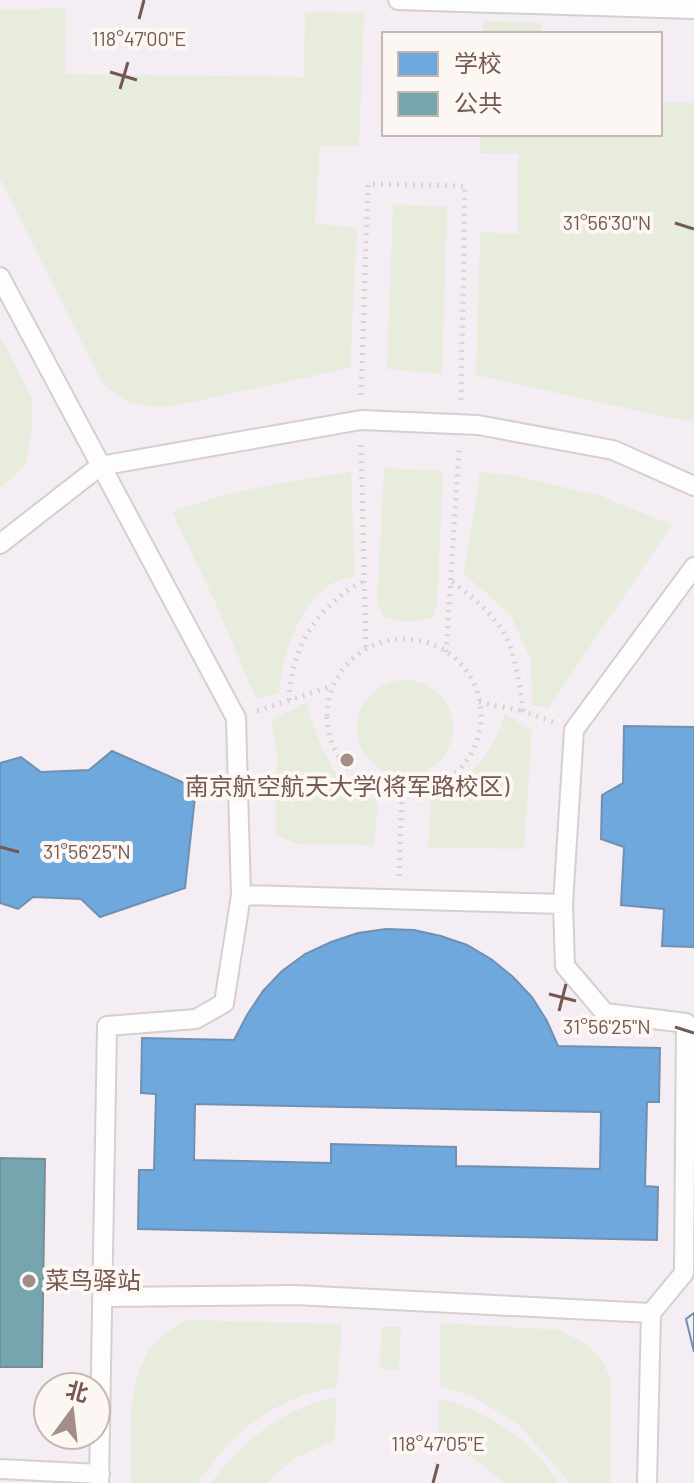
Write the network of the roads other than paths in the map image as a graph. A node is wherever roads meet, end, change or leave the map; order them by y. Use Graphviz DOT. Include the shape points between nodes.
graph roads {
  1 [pos="398,0"];
  2 [pos="694,9"];
  3 [pos="0,277"];
  4 [pos="100,466"];
  5 [pos="694,486"];
  6 [pos="0,544"];
  7 [pos="694,567"];
  8 [pos="241,895"];
  9 [pos="563,904"];
  10 [pos="690,1027"];
  11 [pos="689,1268"];
  12 [pos="102,1297"];
  13 [pos="651,1313"];
  14 [pos="0,1469"];
  15 [pos="100,1479"];
  16 [pos="647,1483"];
  1 -- 2 [label="lane"];
  3 -- 4 [label="lane"];
  4 -- 5 [label="lane" via="361,420 478,425 613,450"];
  4 -- 6 [label="lane"];
  4 -- 8 [label="lane" via="236,718"];
  7 -- 9 [label="lane" via="574,730"];
  8 -- 9 [label="lane"];
  8 -- 12 [label="lane" via="224,1003 196,1019 107,1026"];
  9 -- 10 [label="lane" via="565,966 605,1013"];
  10 -- 11 [label="lane"];
  11 -- 13 [label="lane"];
  12 -- 13 [label="lane" via="295,1295"];
  12 -- 15 [label="lane"];
  13 -- 16 [label="lane"];
  14 -- 15 [label="lane"];
}
